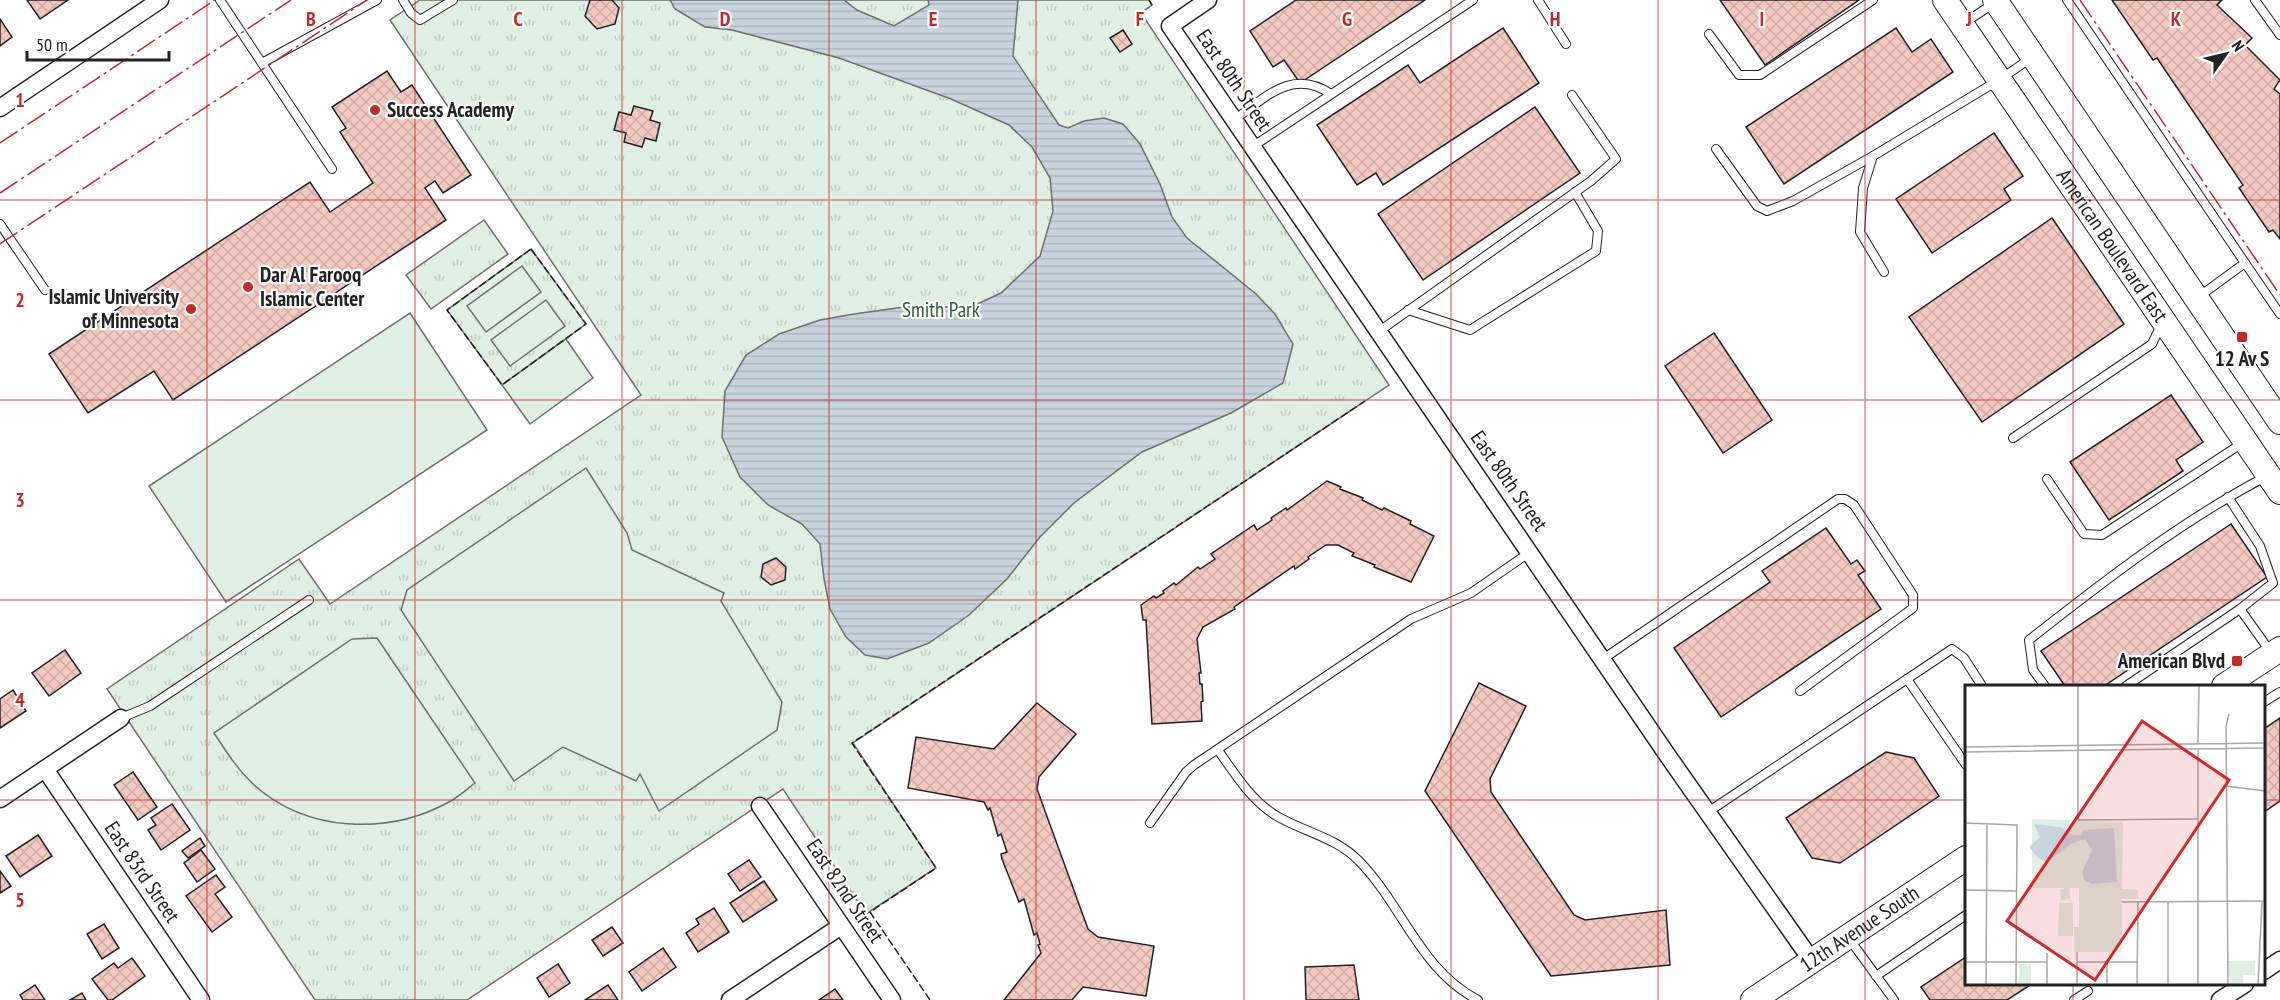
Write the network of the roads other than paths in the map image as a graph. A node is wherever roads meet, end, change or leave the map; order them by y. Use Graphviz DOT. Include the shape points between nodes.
graph roads {
  1 [pos="160,0"];
  2 [pos="220,0"];
  3 [pos="377,0"];
  4 [pos="403,0"];
  5 [pos="453,0"];
  6 [pos="1208,0"];
  7 [pos="1473,0"];
  8 [pos="1538,0"];
  9 [pos="1873,0"];
  10 [pos="1945,0"];
  11 [pos="1997,0"];
  12 [pos="2067,0"];
  13 [pos="2255,0"];
  14 [pos="1961,25"];
  15 [pos="1709,34"];
  16 [pos="2280,35"];
  17 [pos="1566,44"];
  18 [pos="2033,56"];
  19 [pos="262,63"];
  20 [pos="1999,80"];
  21 [pos="1331,94"];
  22 [pos="1572,95"];
  23 [pos="0,108"];
  24 [pos="1234,120"];
  25 [pos="1252,147"];
  26 [pos="1716,148"];
  27 [pos="1873,156"];
  28 [pos="332,169"];
  29 [pos="1575,192"];
  30 [pos="0,224"];
  31 [pos="2245,263"];
  32 [pos="1884,272"];
  33 [pos="45,290"];
  34 [pos="2196,298"];
  35 [pos="1408,310"];
  36 [pos="2280,314"];
  37 [pos="2163,320"];
  38 [pos="1378,332"];
  39 [pos="2280,422"];
  40 [pos="2013,438"];
  41 [pos="2246,441"];
  42 [pos="2047,479"];
  43 [pos="2274,483"];
  44 [pos="2228,497"];
  45 [pos="1530,552"];
  46 [pos="309,600"];
  47 [pos="2240,609"];
  48 [pos="2276,651"];
  49 [pos="1603,659"];
  50 [pos="1907,679"];
  51 [pos="1981,685"];
  52 [pos="2044,685"];
  53 [pos="2129,685"];
  54 [pos="2227,685"];
  55 [pos="1800,691"];
  56 [pos="2280,692"];
  57 [pos="2265,701"];
  58 [pos="121,718"];
  59 [pos="1218,750"];
  60 [pos="1965,764"];
  61 [pos="45,770"];
  62 [pos="0,799"];
  63 [pos="760,806"];
  64 [pos="1708,812"];
  65 [pos="1150,823"];
  66 [pos="1965,859"];
  67 [pos="1965,916"];
  68 [pos="841,926"];
  69 [pos="1848,937"];
  70 [pos="2280,960"];
  71 [pos="1812,961"];
  72 [pos="2265,970"];
  73 [pos="1876,976"];
  74 [pos="2243,985"];
  75 [pos="2088,991"];
  76 [pos="201,1000"];
  77 [pos="730,1000"];
  78 [pos="892,1000"];
  79 [pos="1478,1000"];
  80 [pos="1753,1000"];
  81 [pos="1894,1000"];
  82 [pos="2074,1000"];
  83 [pos="2220,1000"];
  1 -- 23 [label="street"];
  2 -- 19 [label="lane"];
  3 -- 19 [label="lane"];
  4 -- 5 [label="lane" via="420,20"];
  6 -- 24 [label="street, East 80th Street" via="1170,26"];
  7 -- 21 [label="lane"];
  8 -- 17 [label="lane"];
  9 -- 15 [label="lane" via="1760,75 1739,75"];
  10 -- 14 [label="main road, American Boulevard East"];
  11 -- 14 [label="lane"];
  11 -- 18 [label="main road, American Boulevard East"];
  12 -- 31 [label="lane"];
  13 -- 16 [label="lane"];
  14 -- 20 [label="main road, American Boulevard East"];
  18 -- 20 [label="lane"];
  18 -- 34 [label="main road, American Boulevard East"];
  19 -- 28 [label="lane"];
  20 -- 27 [label="lane"];
  20 -- 37 [label="main road, American Boulevard East"];
  21 -- 24 [label="lane" via="1319,86 1285,85"];
  21 -- 25 [label="lane"];
  22 -- 29 [label="lane" via="1616,159"];
  24 -- 25 [label="street, East 80th Street"];
  25 -- 38 [label="street, East 80th Street"];
  26 -- 27 [label="lane" via="1757,206 1767,211 1793,201"];
  27 -- 32 [label="lane" via="1863,188 1860,232"];
  29 -- 35 [label="lane"];
  29 -- 35 [label="lane" via="1598,231 1596,251 1470,330"];
  30 -- 33 [label="lane"];
  31 -- 34 [label="lane"];
  31 -- 36 [label="lane"];
  34 -- 37 [label="main road"];
  34 -- 39 [label="main road, American Boulevard East"];
  35 -- 38 [label="lane"];
  37 -- 40 [label="lane" via="2152,344"];
  37 -- 41 [label="main road, American Boulevard East"];
  38 -- 45 [label="street, East 80th Street"];
  41 -- 42 [label="lane" via="2102,535 2084,534"];
  41 -- 43 [label="main road, American Boulevard East"];
  43 -- 44 [label="lane"];
  44 -- 47 [label="lane" via="2260,546 2273,583"];
  44 -- 52 [label="lane" via="2117,571 2029,640 2034,670"];
  45 -- 49 [label="street, East 80th Street"];
  45 -- 59 [label="lane" via="1472,594 1411,619"];
  46 -- 58 [label="lane" via="150,706"];
  47 -- 48 [label="lane"];
  47 -- 53 [label="lane"];
  48 -- 54 [label="main road"];
  49 -- 55 [label="lane" via="1838,499 1845,498 1854,505 1913,595 1913,608"];
  49 -- 64 [label="street, East 80th Street"];
  50 -- 51 [label="lane" via="1952,649 1964,658"];
  50 -- 60 [label="lane"];
  50 -- 64 [label="lane"];
  56 -- 57 [label="lane"];
  58 -- 61 [label="street"];
  59 -- 65 [label="lane" via="1186,772"];
  59 -- 79 [label="lane" via="1264,807 1329,839 1358,860 1440,973"];
  61 -- 62 [label="street"];
  61 -- 76 [label="street, East 83rd Street"];
  63 -- 68 [label="street, East 82nd Street"];
  64 -- 71 [label="street, East 80th Street"];
  66 -- 69 [label="main road, 12th Avenue South"];
  67 -- 73 [label="lane"];
  68 -- 77 [label="street"];
  68 -- 78 [label="street, East 82nd Street"];
  69 -- 71 [label="main road, 12th Avenue South"];
  69 -- 73 [label="lane"];
  70 -- 72 [label="street"];
  71 -- 80 [label="main road, 12th Avenue South"];
  73 -- 81 [label="lane"];
  74 -- 83 [label="street"];
  75 -- 82 [label="lane"];
}
